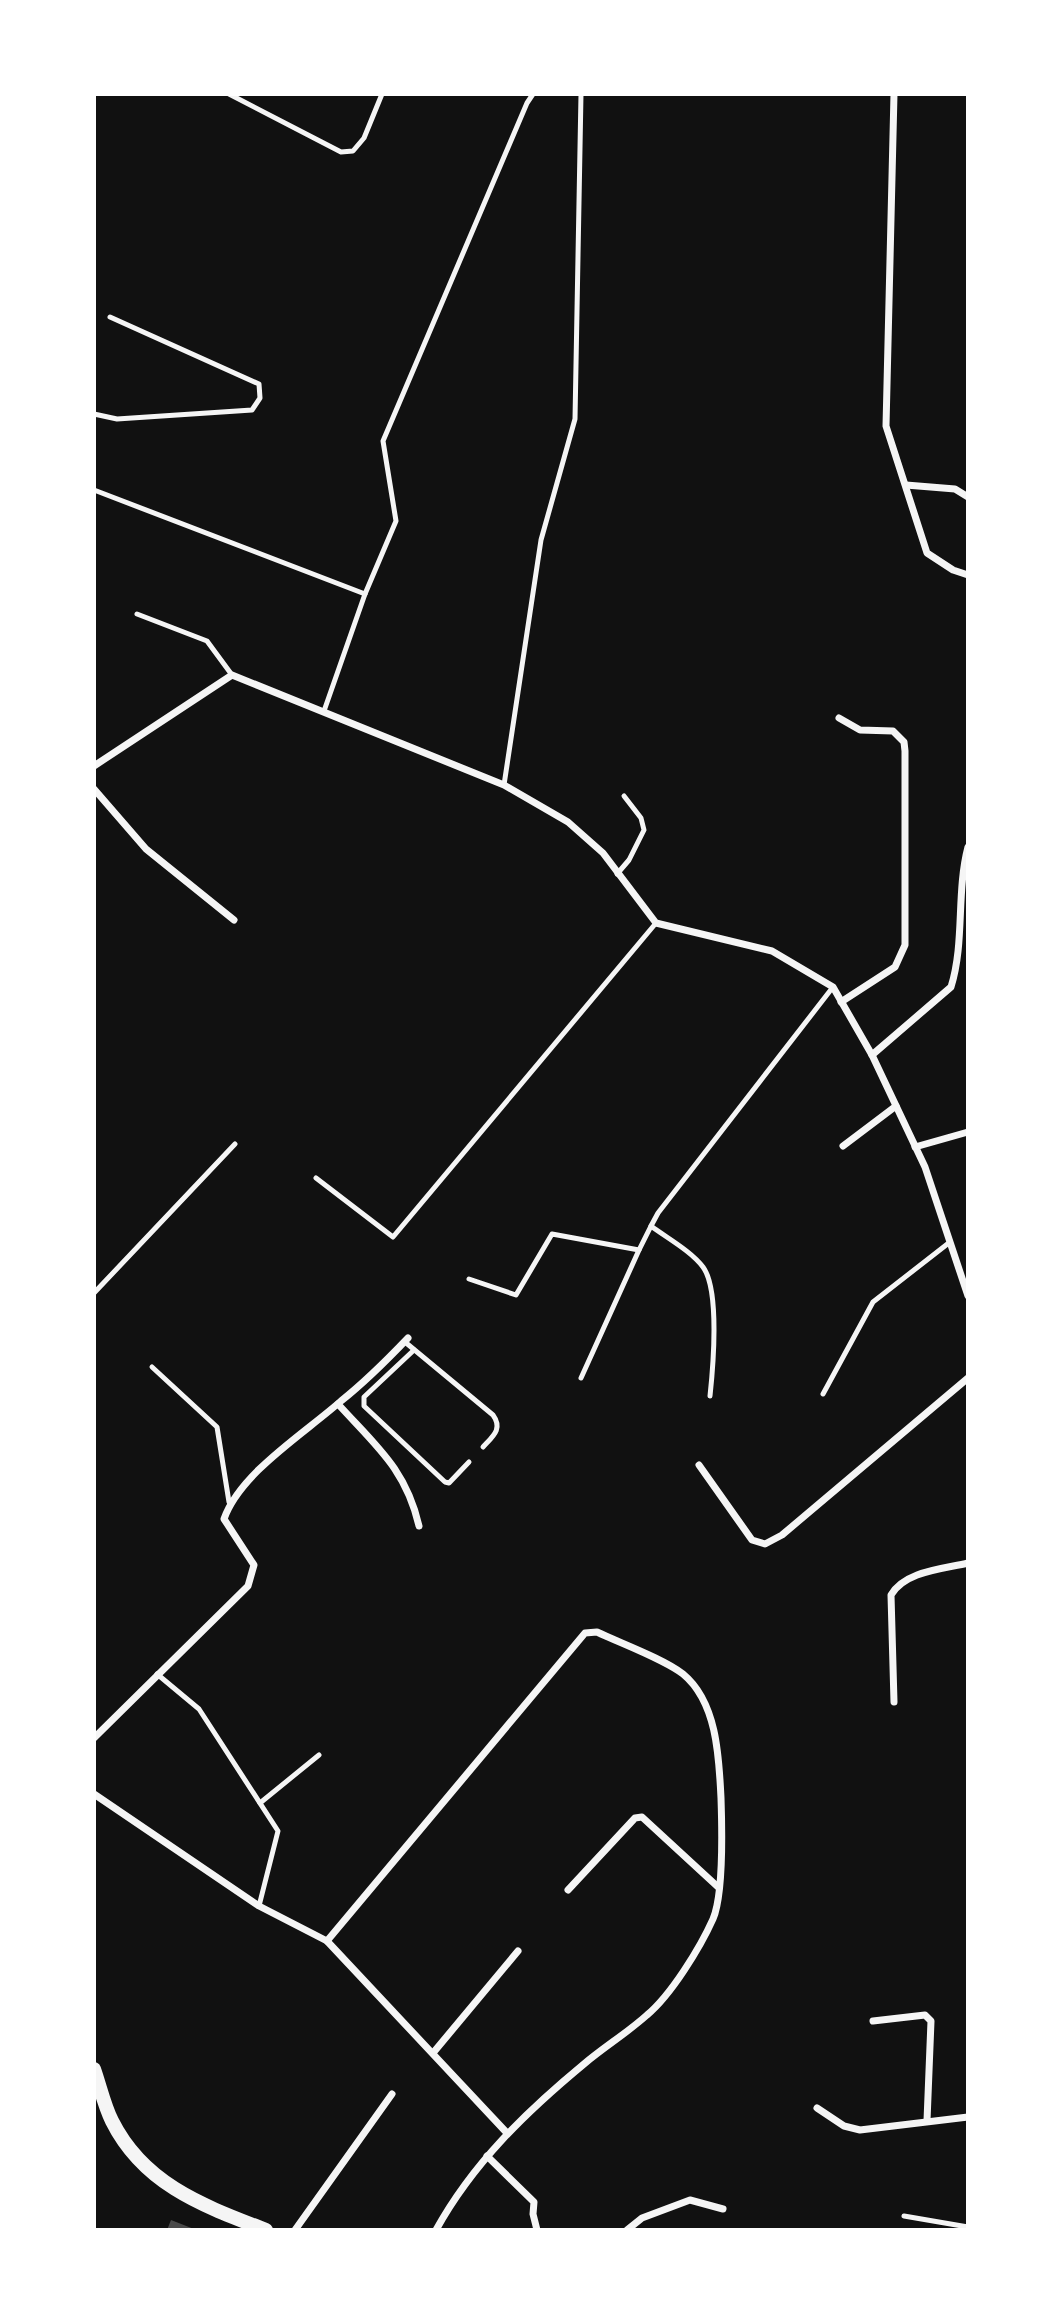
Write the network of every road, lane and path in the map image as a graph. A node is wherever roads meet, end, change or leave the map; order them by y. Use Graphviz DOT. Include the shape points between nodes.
graph roads {
  1 [pos="229,94"];
  2 [pos="382,94"];
  3 [pos="533,94"];
  4 [pos="581,94"];
  5 [pos="894,94"];
  6 [pos="110,317"];
  7 [pos="94,414"];
  8 [pos="906,485"];
  9 [pos="94,490"];
  10 [pos="968,497"];
  11 [pos="968,575"];
  12 [pos="365,594"];
  13 [pos="137,614"];
  14 [pos="232,675"];
  15 [pos="324,711"];
  16 [pos="839,718"];
  17 [pos="94,766"];
  18 [pos="505,785"];
  19 [pos="94,789"];
  20 [pos="624,796"];
  21 [pos="968,847"];
  22 [pos="617,874"];
  23 [pos="234,920"];
  24 [pos="656,922"];
  25 [pos="833,987"];
  26 [pos="841,1002"];
  27 [pos="872,1055"];
  28 [pos="896,1106"];
  29 [pos="968,1132"];
  30 [pos="235,1144"];
  31 [pos="843,1146"];
  32 [pos="915,1147"];
  33 [pos="316,1178"];
  34 [pos="651,1226"];
  35 [pos="950,1242"];
  36 [pos="639,1250"];
  37 [pos="469,1279"];
  38 [pos="94,1293"];
  39 [pos="968,1296"];
  40 [pos="407,1340"];
  41 [pos="414,1350"];
  42 [pos="152,1367"];
  43 [pos="581,1378"];
  44 [pos="968,1378"];
  45 [pos="823,1394"];
  46 [pos="710,1396"];
  47 [pos="338,1404"];
  48 [pos="484,1447"];
  49 [pos="469,1462"];
  50 [pos="699,1465"];
  51 [pos="229,1502"];
  52 [pos="419,1526"];
  53 [pos="968,1563"];
  54 [pos="157,1674"];
  55 [pos="894,1702"];
  56 [pos="94,1738"];
  57 [pos="319,1755"];
  58 [pos="94,1794"];
  59 [pos="260,1803"];
  60 [pos="718,1887"];
  61 [pos="568,1890"];
  62 [pos="260,1906"];
  63 [pos="327,1941"];
  64 [pos="518,1951"];
  65 [pos="873,2021"];
  66 [pos="433,2053"];
  67 [pos="94,2069"];
  68 [pos="392,2094"];
  69 [pos="817,2108"];
  70 [pos="968,2116"];
  71 [pos="928,2121"];
  72 [pos="507,2133"];
  73 [pos="486,2156"];
  74 [pos="723,2209"];
  75 [pos="904,2216"];
  76 [pos="968,2227"];
  77 [pos="262,2229"];
  78 [pos="295,2230"];
  79 [pos="436,2230"];
  80 [pos="537,2230"];
  81 [pos="626,2230"];
  1 -- 2 [label="lane" via="341,152 353,151 364,138"];
  3 -- 12 [label="lane" via="383,440 396,521"];
  4 -- 18 [label="lane" via="575,419 541,540"];
  5 -- 8 [label="street" via="887,426"];
  6 -- 7 [label="lane" via="258,384 260,398 252,410 117,419"];
  8 -- 10 [label="street" via="955,489"];
  8 -- 11 [label="street" via="927,552"];
  9 -- 12 [label="lane"];
  12 -- 15 [label="lane"];
  13 -- 14 [label="lane" via="207,641"];
  14 -- 15 [label="street"];
  14 -- 17 [label="street"];
  15 -- 18 [label="street"];
  16 -- 26 [label="street" via="860,730 893,731 904,742 905,764 902,957 888,973"];
  18 -- 22 [label="street" via="568,822 603,853"];
  19 -- 23 [label="street" via="145,849"];
  20 -- 22 [label="lane" via="644,830"];
  21 -- 27 [label="street" via="960,877 956,971 951,987"];
  22 -- 24 [label="street"];
  24 -- 25 [label="street" via="772,951"];
  24 -- 33 [label="lane" via="393,1237"];
  25 -- 26 [label="street"];
  25 -- 34 [label="lane"];
  26 -- 27 [label="street"];
  27 -- 28 [label="street"];
  28 -- 31 [label="street"];
  28 -- 32 [label="street"];
  29 -- 32 [label="street"];
  30 -- 38 [label="lane"];
  32 -- 35 [label="street"];
  34 -- 36 [label="lane"];
  34 -- 46 [label="lane" via="704,1268 716,1346"];
  35 -- 39 [label="street"];
  35 -- 45 [label="lane" via="873,1302"];
  36 -- 37 [label="lane" via="552,1234 516,1295"];
  36 -- 43 [label="lane"];
  40 -- 41 [label="lane"];
  40 -- 47 [label="street"];
  41 -- 48 [label="lane" via="493,1415 497,1432"];
  41 -- 49 [label="lane" via="364,1397 364,1406 446,1482"];
  42 -- 51 [label="lane" via="217,1427"];
  44 -- 50 [label="street" via="782,1535 765,1544 752,1540"];
  47 -- 51 [label="street" via="270,1460"];
  47 -- 52 [label="street" via="402,1476"];
  51 -- 54 [label="street" via="223,1519 254,1565 248,1587"];
  53 -- 55 [label="street" via="914,1576 891,1595"];
  54 -- 56 [label="street"];
  54 -- 59 [label="lane" via="199,1709"];
  57 -- 59 [label="lane"];
  58 -- 62 [label="street"];
  59 -- 62 [label="lane" via="278,1831"];
  60 -- 61 [label="street" via="642,1817 635,1818"];
  60 -- 63 [label="street" via="721,1795 717,1751 703,1698 682,1674 591,1631"];
  60 -- 72 [label="street" via="713,1918 691,1959 650,2013 583,2064"];
  62 -- 63 [label="street"];
  63 -- 66 [label="street"];
  64 -- 66 [label="street"];
  65 -- 71 [label="street" via="925,2015 931,2021"];
  66 -- 72 [label="street"];
  67 -- 77 [label="main road" via="112,2120 140,2163 182,2196"];
  68 -- 78 [label="street"];
  69 -- 71 [label="street" via="844,2126 860,2130"];
  70 -- 71 [label="street"];
  72 -- 73 [label="street"];
  73 -- 79 [label="street" via="456,2194"];
  73 -- 80 [label="street" via="534,2202"];
  74 -- 81 [label="street" via="690,2200 642,2218"];
  75 -- 76 [label="lane"];
}
